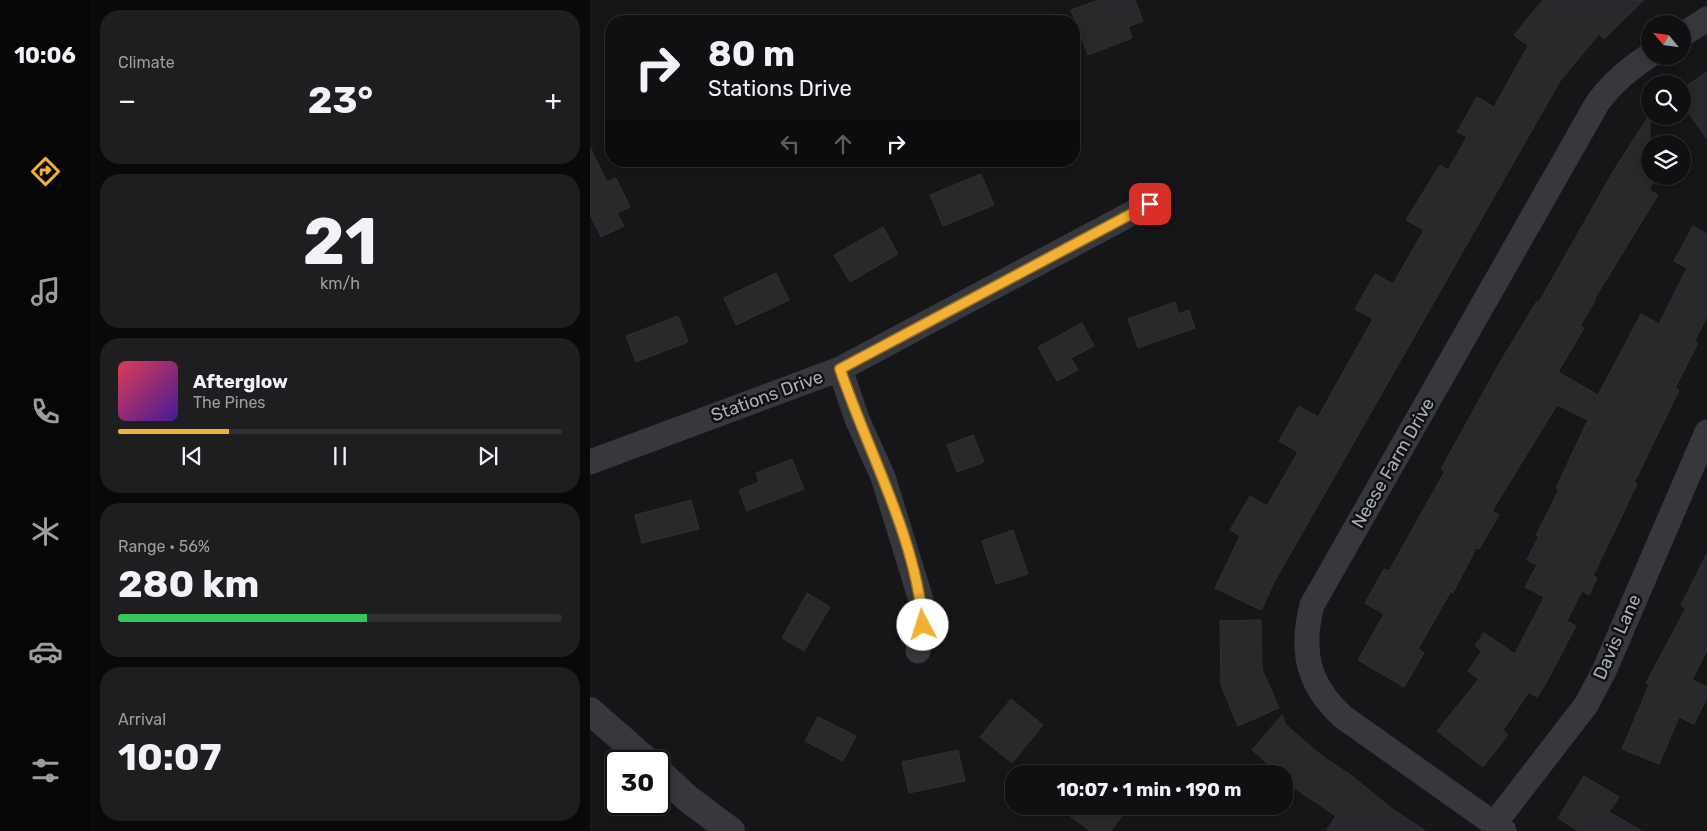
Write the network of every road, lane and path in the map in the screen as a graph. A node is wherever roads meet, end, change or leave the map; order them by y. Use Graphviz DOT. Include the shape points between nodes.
graph roads {
  1 [pos="1707,19"];
  2 [pos="1691,29"];
  3 [pos="1641,62"];
  4 [pos="1150,204"];
  5 [pos="840,369"];
  6 [pos="1707,432"];
  7 [pos="590,462"];
  8 [pos="918,650"];
  9 [pos="590,711"];
  10 [pos="634,750"];
  11 [pos="670,782"];
  12 [pos="1499,827"];
  13 [pos="731,831"];
  1 -- 2 [label="street"];
  3 -- 12 [label="street, Neese Farm Drive" via="1624,72 1598,102 1312,605 1306,628 1307,654 1314,680 1327,702 1343,717"];
  4 -- 5 [label="street, Stations Drive"];
  5 -- 7 [label="street, Stations Drive"];
  5 -- 8 [label="street" via="857,419 883,477 921,600 923,625"];
  6 -- 12 [label="street, Davis Lane" via="1604,671 1586,705"];
  9 -- 10 [label="street"];
  11 -- 13 [label="street"];
}
